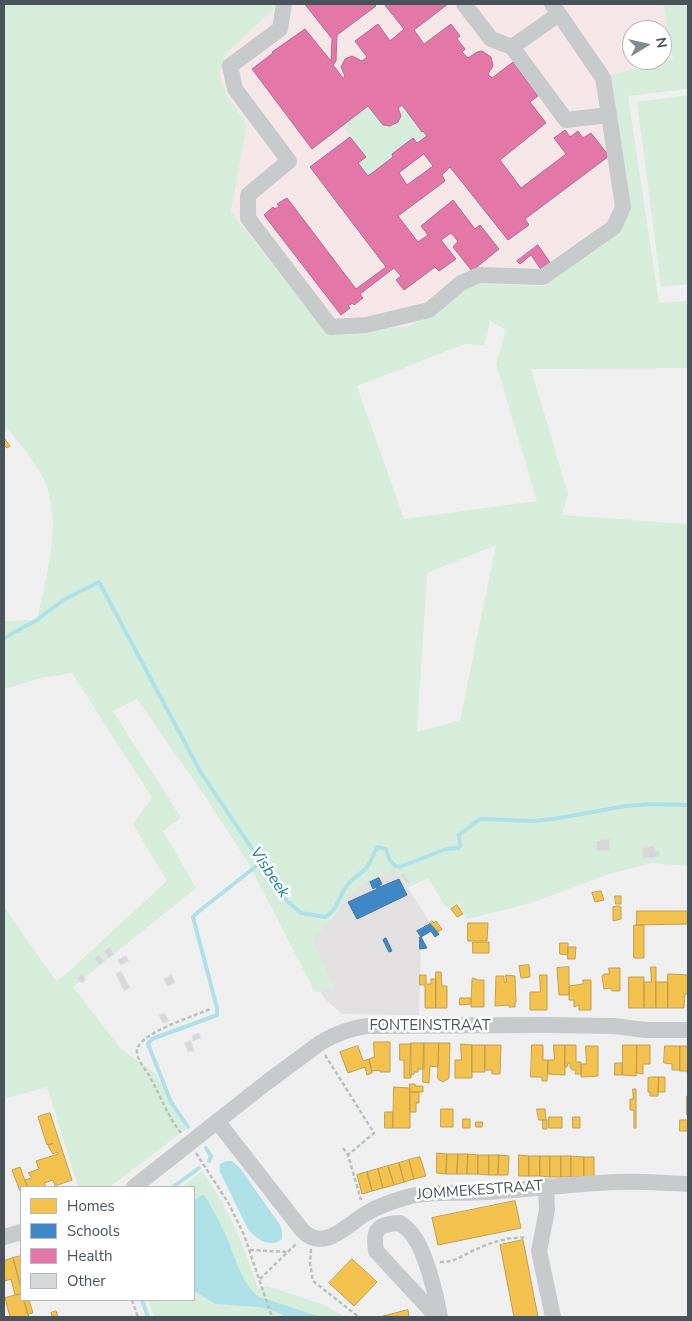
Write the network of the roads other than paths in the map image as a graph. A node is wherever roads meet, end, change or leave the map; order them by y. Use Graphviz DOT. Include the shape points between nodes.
graph roads {
  1 [pos="284,4"];
  2 [pos="464,4"];
  3 [pos="558,12"];
  4 [pos="512,48"];
  5 [pos="595,52"];
  6 [pos="609,115"];
  7 [pos="688,1030"];
  8 [pos="217,1121"];
  9 [pos="688,1184"];
  10 [pos="135,1186"];
  11 [pos="546,1186"];
  12 [pos="20,1232"];
  13 [pos="4,1237"];
  14 [pos="437,1317"];
  15 [pos="440,1317"];
  16 [pos="553,1317"];
  1 -- 6 [label="street" via="280,29 230,66 235,89 289,161 248,195 248,218 331,327 366,325 429,310 461,283 479,275 543,277 614,227 623,207"];
  2 -- 4 [label="street" via="491,39"];
  3 -- 4 [label="street"];
  3 -- 5 [label="street" via="583,35"];
  3 -- 6 [label="street" via="603,78"];
  4 -- 6 [label="street" via="566,120"];
  7 -- 8 [label="street, FONTEINSTRAAT" via="545,1025 358,1027 320,1042"];
  8 -- 10 [label="street, FONTEINSTRAAT"];
  8 -- 11 [label="street, JOMMEKESTRAAT" via="307,1233 317,1238 333,1236 366,1213 388,1203 421,1194"];
  9 -- 11 [label="street, JOMMEKESTRAAT" via="618,1182"];
  11 -- 16 [label="street" via="547,1210 539,1251"];
  12 -- 13 [label="street"];
  14 -- 15 [label="street" via="376,1251 378,1228 400,1223 412,1233 424,1259"];
}
